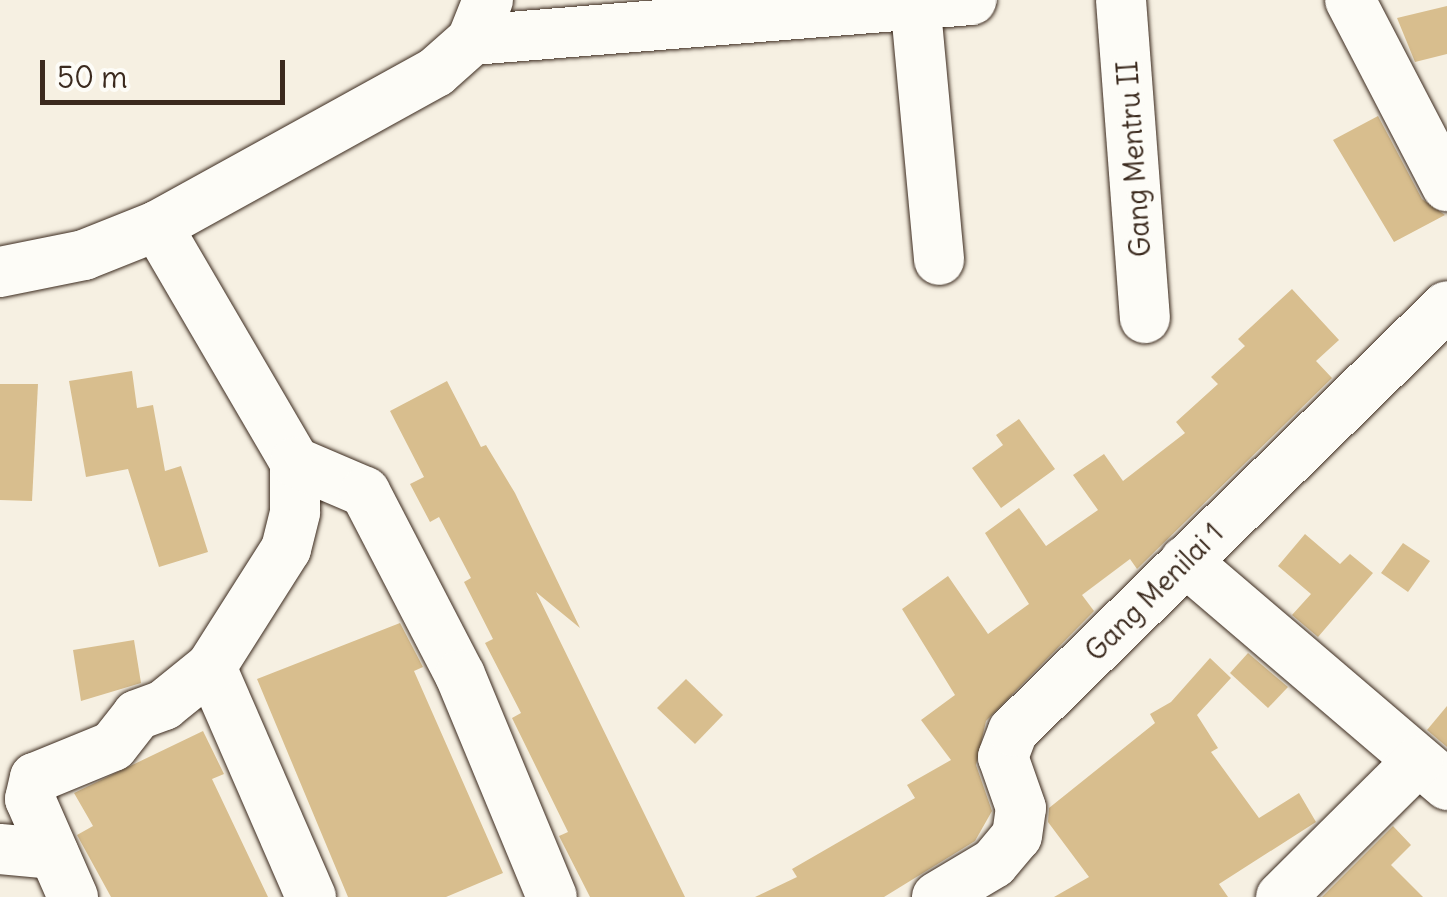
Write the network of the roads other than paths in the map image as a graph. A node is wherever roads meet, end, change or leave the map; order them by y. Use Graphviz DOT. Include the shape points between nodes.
graph roads {
  1 [pos="972,0"];
  2 [pos="1122,0"];
  3 [pos="1350,0"];
  4 [pos="915,2"];
  5 [pos="480,20"];
  6 [pos="1447,186"];
  7 [pos="157,226"];
  8 [pos="938,260"];
  9 [pos="0,272"];
  10 [pos="1445,313"];
  11 [pos="1145,318"];
  12 [pos="295,462"];
  13 [pos="1185,561"];
  14 [pos="211,667"];
  15 [pos="1432,773"];
  16 [pos="0,849"];
  17 [pos="63,875"];
  18 [pos="949,894"];
  19 [pos="311,897"];
  20 [pos="552,897"];
  21 [pos="1282,897"];
  1 -- 4 [label="street"];
  2 -- 11 [label="street, Gang Mentru II"];
  3 -- 6 [label="street"];
  4 -- 5 [label="street"];
  4 -- 8 [label="street"];
  5 -- 7 [label="street" via="436,72"];
  7 -- 9 [label="street" via="84,255"];
  7 -- 12 [label="street"];
  10 -- 13 [label="street, Gang Menilai 1"];
  12 -- 14 [label="street" via="295,512 286,550"];
  12 -- 20 [label="street" via="365,492 460,675"];
  13 -- 15 [label="street"];
  13 -- 18 [label="street, Gang Menilai 1" via="1013,731 1003,757 1021,808 1016,836 994,863"];
  14 -- 17 [label="street" via="164,705 137,715 113,746 35,778 30,799"];
  14 -- 19 [label="street"];
  15 -- 21 [label="street"];
  16 -- 17 [label="street"];
}
